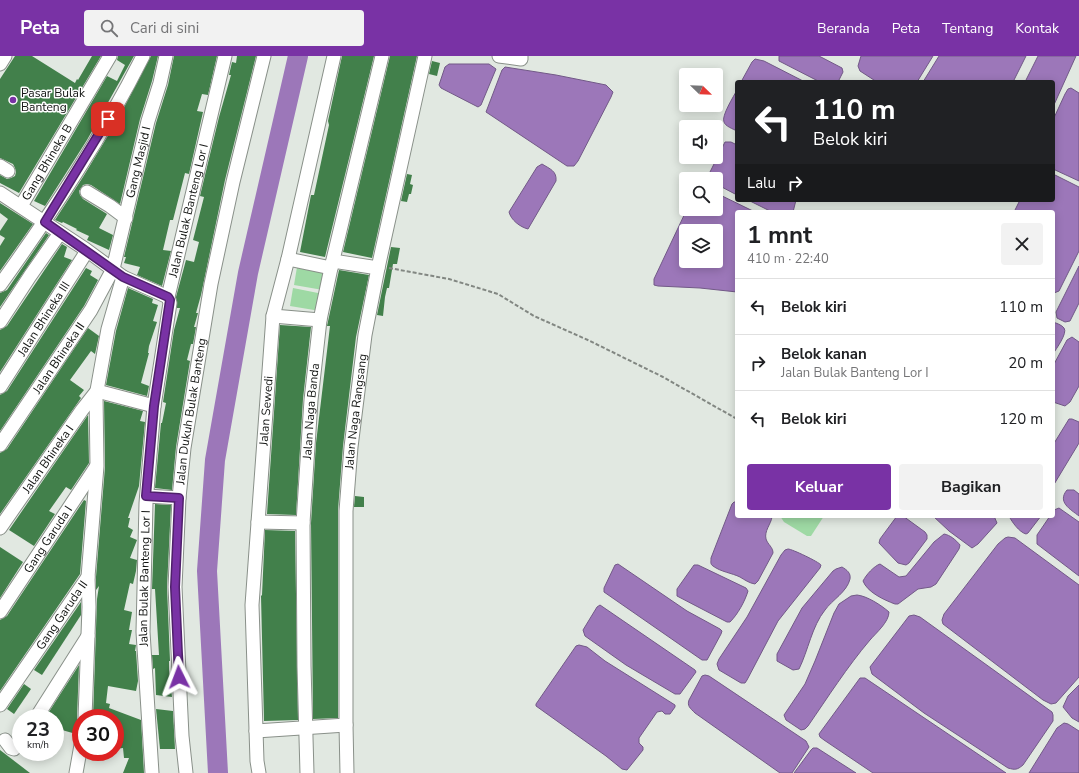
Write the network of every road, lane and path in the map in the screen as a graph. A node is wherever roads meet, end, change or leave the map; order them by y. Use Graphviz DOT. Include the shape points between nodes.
graph roads {
  1 [pos="5,56"];
  2 [pos="110,56"];
  3 [pos="143,56"];
  4 [pos="166,56"];
  5 [pos="225,56"];
  6 [pos="264,56"];
  7 [pos="334,56"];
  8 [pos="382,56"];
  9 [pos="425,56"];
  10 [pos="498,56"];
  11 [pos="522,56"];
  12 [pos="0,64"];
  13 [pos="87,192"];
  14 [pos="1,196"];
  15 [pos="20,206"];
  16 [pos="126,218"];
  17 [pos="45,222"];
  18 [pos="60,233"];
  19 [pos="87,251"];
  20 [pos="288,259"];
  21 [pos="332,264"];
  22 [pos="378,268"];
  23 [pos="118,273"];
  24 [pos="0,285"];
  25 [pos="168,297"];
  26 [pos="273,316"];
  27 [pos="320,320"];
  28 [pos="0,322"];
  29 [pos="0,387"];
  30 [pos="97,391"];
  31 [pos="154,406"];
  32 [pos="735,418"];
  33 [pos="0,445"];
  34 [pos="96,466"];
  35 [pos="146,496"];
  36 [pos="179,498"];
  37 [pos="258,522"];
  38 [pos="303,523"];
  39 [pos="0,528"];
  40 [pos="88,577"];
  41 [pos="0,612"];
  42 [pos="88,636"];
  43 [pos="0,705"];
  44 [pos="42,709"];
  45 [pos="85,709"];
  46 [pos="346,725"];
  47 [pos="305,727"];
  48 [pos="256,730"];
  49 [pos="2,741"];
  50 [pos="12,748"];
  51 [pos="78,761"];
  52 [pos="76,773"];
  53 [pos="152,773"];
  54 [pos="186,773"];
  55 [pos="259,773"];
  56 [pos="307,773"];
  57 [pos="347,773"];
  1 -- 12 [label="street"];
  2 -- 15 [label="street, Gang Bhineka B"];
  3 -- 17 [label="street" via="125,92"];
  4 -- 16 [label="street, Gang Masjid I"];
  5 -- 25 [label="street, Jalan Bulak Banteng Lor I"];
  6 -- 36 [label="street, Jalan Dukuh Bulak Banteng" via="210,284 185,441"];
  7 -- 20 [label="street, Jalan Sewedi"];
  8 -- 21 [label="street, Jalan Naga Banda"];
  9 -- 22 [label="street, Jalan Naga Rangsang"];
  10 -- 11 [label="street" via="521,59"];
  13 -- 16 [label="street"];
  14 -- 15 [label="street"];
  15 -- 17 [label="street"];
  16 -- 23 [label="street, Gang Masjid I"];
  17 -- 18 [label="street"];
  17 -- 24 [label="street"];
  18 -- 19 [label="street"];
  18 -- 28 [label="street"];
  19 -- 23 [label="street"];
  19 -- 29 [label="street, Jalan Bhineka III"];
  20 -- 21 [label="street"];
  20 -- 26 [label="street, Jalan Sewedi"];
  21 -- 22 [label="street"];
  21 -- 27 [label="street, Jalan Naga Banda"];
  22 -- 32 [label="path" via="396,268 449,279 498,294 534,316 663,377"];
  22 -- 46 [label="street, Jalan Naga Rangsang" via="365,335 350,447 346,511"];
  23 -- 25 [label="street"];
  23 -- 30 [label="street, Jalan Bhineka I"];
  23 -- 33 [label="street, Jalan Bhineka II"];
  25 -- 31 [label="street, Jalan Bulak Banteng Lor I" via="170,303"];
  26 -- 27 [label="street"];
  26 -- 37 [label="street, Jalan Sewedi"];
  27 -- 38 [label="street, Jalan Naga Banda" via="311,400"];
  30 -- 31 [label="street"];
  30 -- 34 [label="street, Jalan Bhineka I"];
  30 -- 39 [label="street, Jalan Bhineka I"];
  31 -- 35 [label="street, Jalan Bulak Banteng Lor I"];
  34 -- 40 [label="street, Gang Garuda II"];
  34 -- 41 [label="street, Gang Garuda I"];
  35 -- 36 [label="street"];
  35 -- 53 [label="street, Jalan Bulak Banteng Lor I" via="143,632"];
  36 -- 54 [label="street, Jalan Dukuh Bulak Banteng" via="175,587"];
  37 -- 38 [label="street"];
  37 -- 48 [label="street, Jalan Sewedi" via="252,605"];
  38 -- 47 [label="street, Jalan Naga Banda"];
  40 -- 42 [label="street"];
  40 -- 43 [label="street, Gang Garuda II"];
  42 -- 44 [label="street"];
  42 -- 45 [label="street"];
  46 -- 47 [label="street"];
  46 -- 57 [label="street, Jalan Naga Rangsang"];
  47 -- 48 [label="street"];
  47 -- 56 [label="street, Jalan Naga Banda"];
  48 -- 55 [label="street, Jalan Sewedi"];
  49 -- 50 [label="street"];
  51 -- 52 [label="street"];
}
